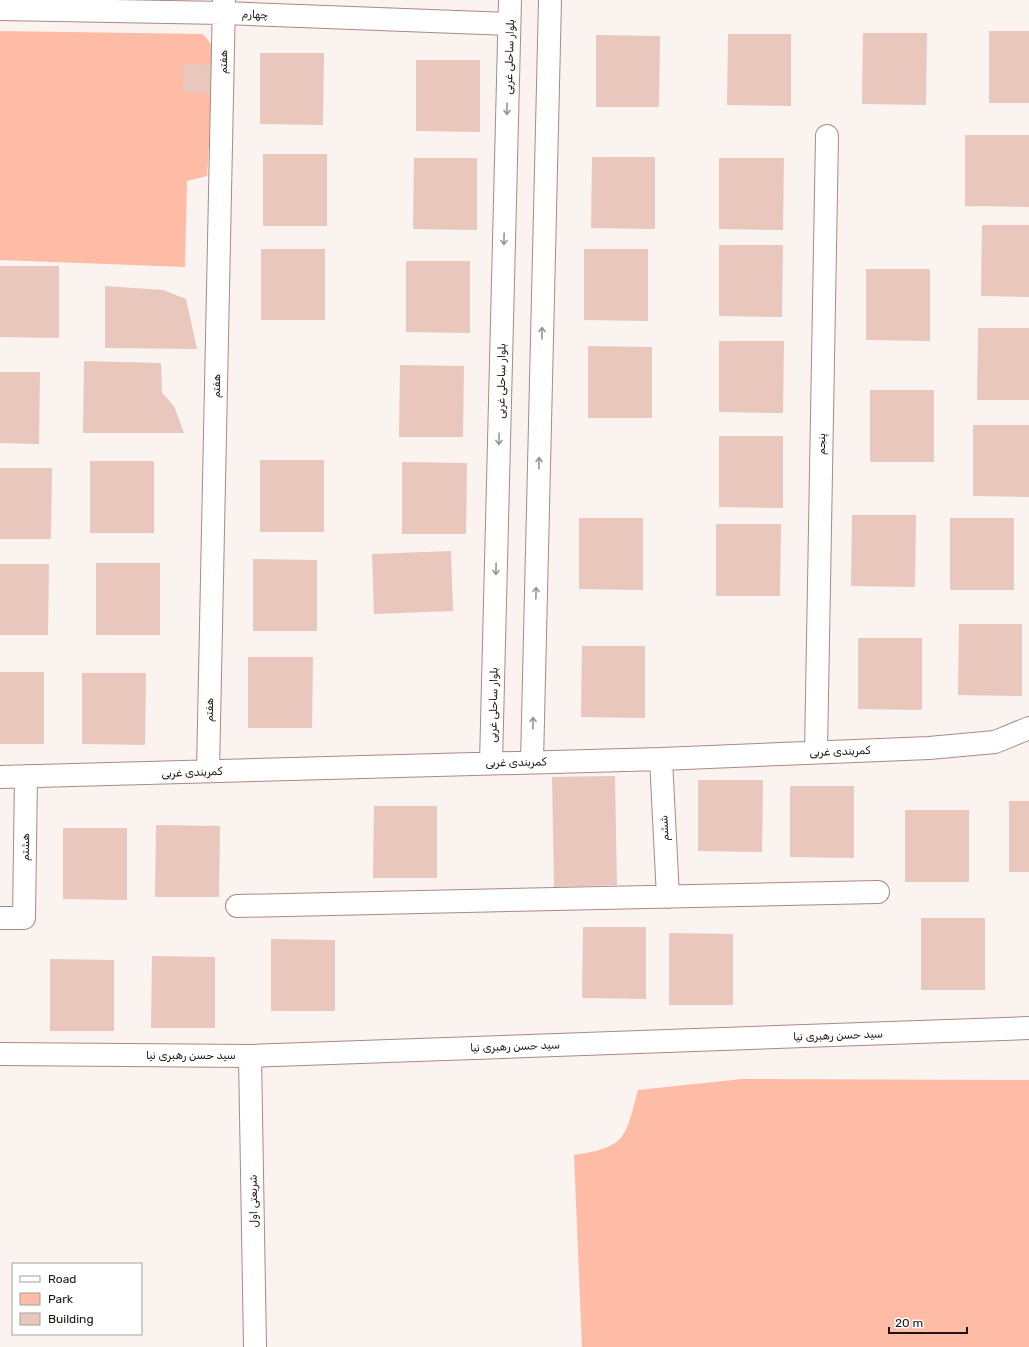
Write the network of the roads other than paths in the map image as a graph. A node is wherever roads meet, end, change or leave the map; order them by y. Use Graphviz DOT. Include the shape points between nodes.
graph roads {
  1 [pos="510,0"];
  2 [pos="550,0"];
  3 [pos="224,7"];
  4 [pos="0,9"];
  5 [pos="509,24"];
  6 [pos="827,136"];
  7 [pos="1029,728"];
  8 [pos="1029,740"];
  9 [pos="995,742"];
  10 [pos="816,752"];
  11 [pos="661,759"];
  12 [pos="532,762"];
  13 [pos="491,763"];
  14 [pos="208,771"];
  15 [pos="26,776"];
  16 [pos="0,777"];
  17 [pos="878,892"];
  18 [pos="668,897"];
  19 [pos="236,906"];
  20 [pos="0,918"];
  21 [pos="1029,1028"];
  22 [pos="0,1054"];
  23 [pos="250,1056"];
  24 [pos="255,1347"];
  1 -- 5 [label="street, بلوار ساحلی غربی"];
  12 -- 2 [label="street, one-way"];
  3 -- 4 [label="street, چهارم"];
  3 -- 5 [label="street, چهارم"];
  3 -- 14 [label="street, هفتم"];
  5 -- 13 [label="street, بلوار ساحلی غربی, one-way"];
  6 -- 10 [label="street, پنجم"];
  7 -- 9 [label="street, کمربندی غربی"];
  8 -- 9 [label="street"];
  9 -- 10 [label="street, کمربندی غربی" via="929,748"];
  10 -- 11 [label="street, کمربندی غربی"];
  11 -- 12 [label="street, کمربندی غربی"];
  11 -- 18 [label="street, ششم"];
  12 -- 13 [label="street, کمربندی غربی"];
  13 -- 14 [label="street, کمربندی غربی"];
  14 -- 15 [label="street, کمربندی غربی"];
  15 -- 16 [label="street, کمربندی غربی"];
  15 -- 20 [label="street, هشتم" via="24,918"];
  17 -- 18 [label="street"];
  18 -- 19 [label="street"];
  21 -- 23 [label="street, سید حسن رهبری نیا"];
  22 -- 23 [label="street, سید حسن رهبری نیا"];
  23 -- 24 [label="street, شریعتی اول"];
}
